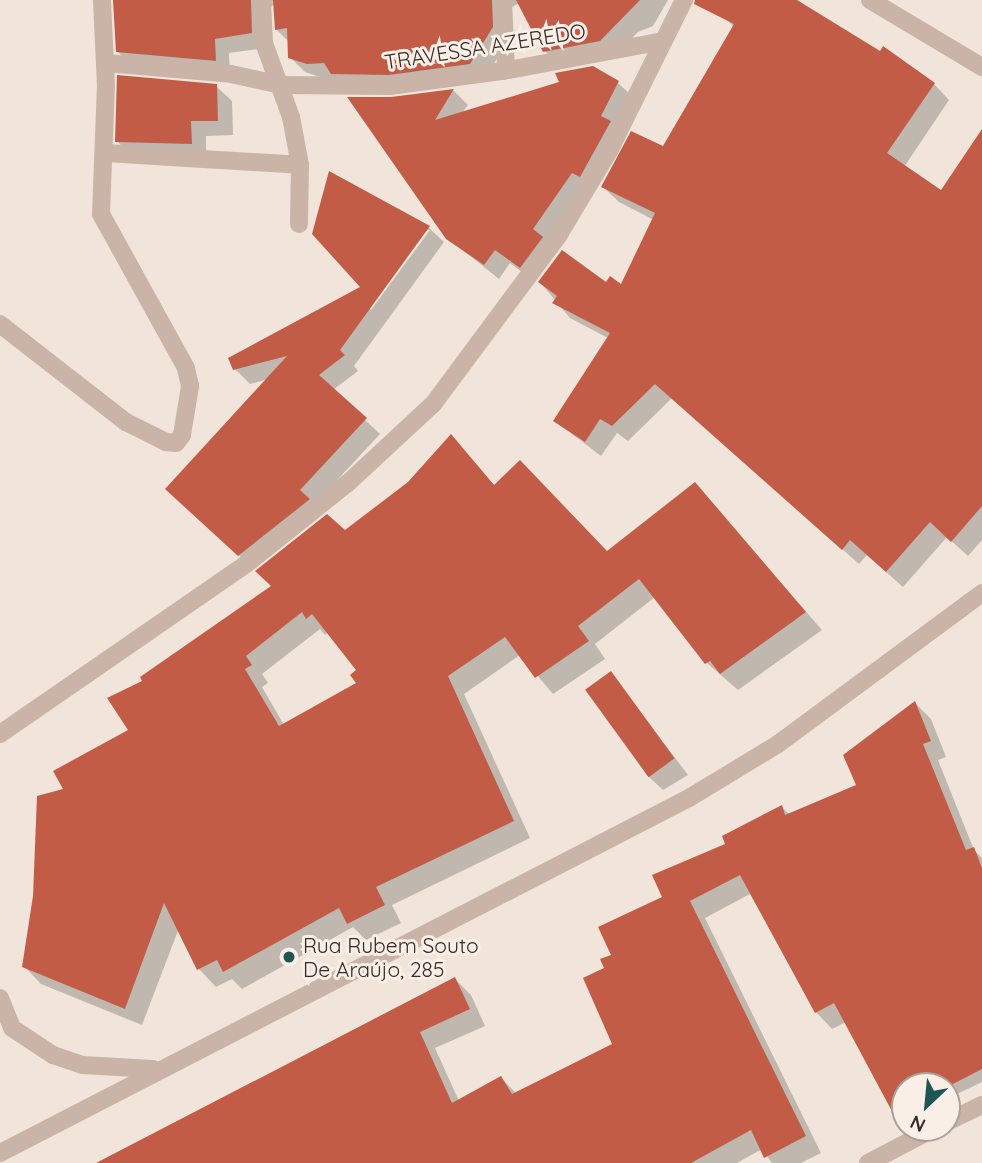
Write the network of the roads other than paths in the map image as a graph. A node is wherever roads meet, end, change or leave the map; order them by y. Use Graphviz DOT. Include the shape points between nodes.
graph roads {
  1 [pos="102,0"];
  2 [pos="262,0"];
  3 [pos="503,0"];
  4 [pos="684,0"];
  5 [pos="870,0"];
  6 [pos="663,41"];
  7 [pos="106,63"];
  8 [pos="982,67"];
  9 [pos="506,70"];
  10 [pos="281,85"];
  11 [pos="106,153"];
  12 [pos="300,165"];
  13 [pos="299,224"];
  14 [pos="0,324"];
  15 [pos="982,593"];
  16 [pos="1,734"];
  17 [pos="0,753"];
  18 [pos="0,998"];
  19 [pos="157,1069"];
  20 [pos="982,1105"];
  21 [pos="961,1115"];
  22 [pos="908,1142"];
  23 [pos="0,1153"];
  24 [pos="868,1163"];
  1 -- 7 [label="street"];
  2 -- 10 [label="street" via="264,43"];
  3 -- 9 [label="street"];
  4 -- 6 [label="street"];
  5 -- 8 [label="street"];
  6 -- 9 [label="street, TRAVESSA AZEREDO"];
  6 -- 16 [label="street" via="610,151 558,236 434,403 348,483 246,564"];
  7 -- 10 [label="street, TRAVESSA AZEREDO" via="231,74"];
  7 -- 11 [label="street"];
  9 -- 10 [label="street, TRAVESSA AZEREDO" via="390,86"];
  10 -- 12 [label="street"];
  11 -- 12 [label="street"];
  11 -- 14 [label="street" via="102,214 189,377 182,435 176,443 166,442 126,422"];
  12 -- 13 [label="street"];
  15 -- 19 [label="street" via="778,744 689,798"];
  16 -- 17 [label="street"];
  18 -- 19 [label="street" via="12,1028 53,1055 82,1065"];
  19 -- 23 [label="street"];
  20 -- 21 [label="street"];
  22 -- 24 [label="street"];
}
